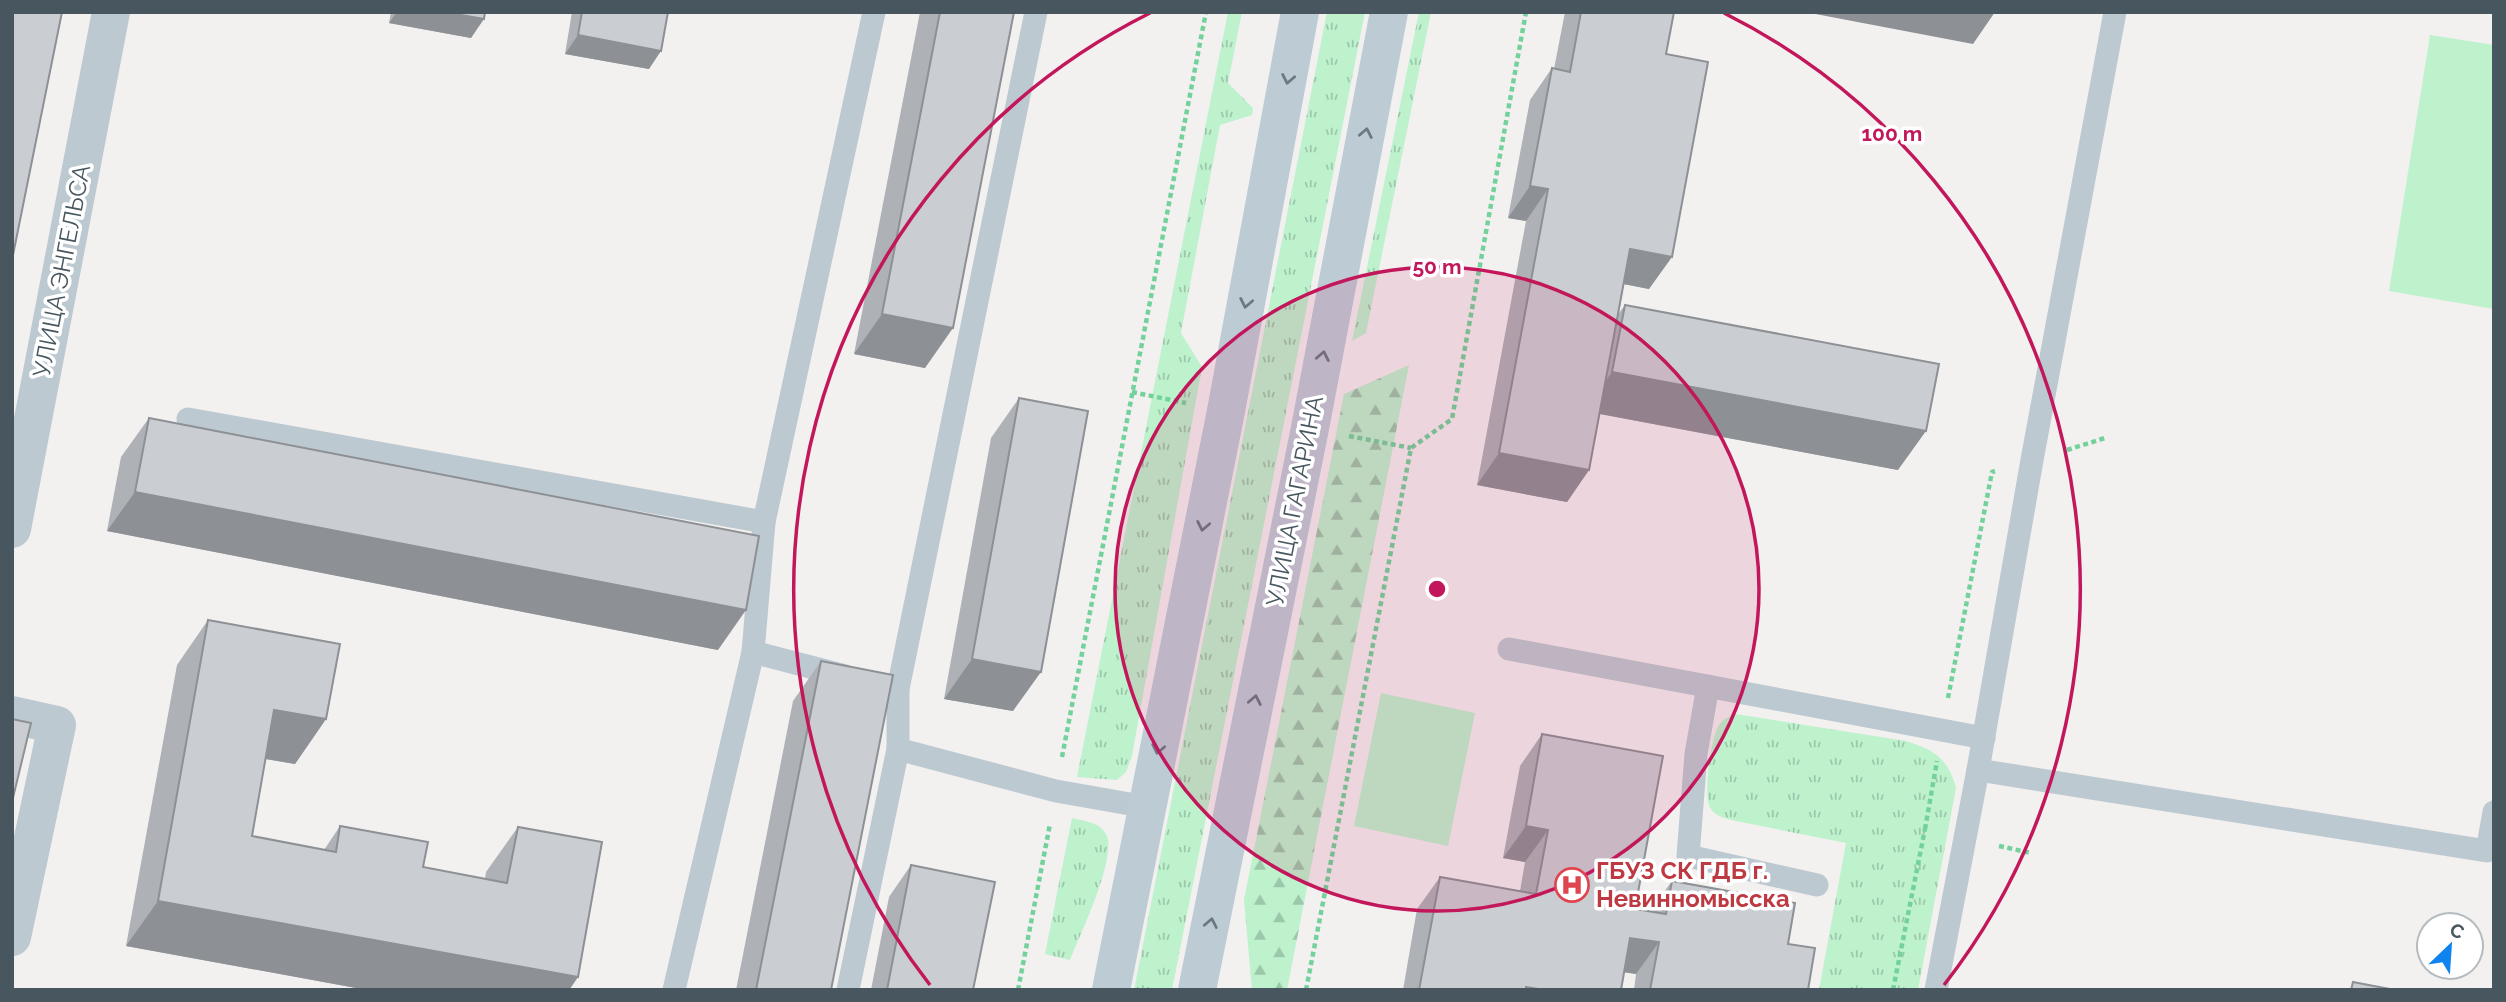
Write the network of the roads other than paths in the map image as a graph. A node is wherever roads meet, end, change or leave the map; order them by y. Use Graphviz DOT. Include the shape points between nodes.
graph roads {
  1 [pos="111,12"];
  2 [pos="874,12"];
  3 [pos="1036,12"];
  4 [pos="1300,12"];
  5 [pos="1389,12"];
  6 [pos="2115,12"];
  7 [pos="188,419"];
  8 [pos="764,522"];
  9 [pos="12,529"];
  10 [pos="1509,649"];
  11 [pos="753,652"];
  12 [pos="1708,686"];
  13 [pos="898,689"];
  14 [pos="12,715"];
  15 [pos="1984,737"];
  16 [pos="898,749"];
  17 [pos="1978,770"];
  18 [pos="1147,807"];
  19 [pos="2494,812"];
  20 [pos="1816,886"];
  21 [pos="12,937"];
  22 [pos="674,990"];
  23 [pos="848,990"];
  24 [pos="1111,990"];
  25 [pos="1198,990"];
  26 [pos="1936,990"];
  1 -- 9 [label="street, УЛИЦА ЭНГЕЛЬСА"];
  2 -- 8 [label="lane"];
  3 -- 13 [label="lane"];
  4 -- 18 [label="main road, one-way"];
  25 -- 5 [label="main road, УЛИЦА ГАГАРИНА, one-way"];
  6 -- 15 [label="lane"];
  7 -- 8 [label="lane"];
  8 -- 11 [label="lane"];
  10 -- 12 [label="lane"];
  11 -- 13 [label="lane"];
  11 -- 22 [label="lane"];
  12 -- 15 [label="lane"];
  12 -- 20 [label="lane" via="1696,754 1688,856"];
  13 -- 16 [label="lane"];
  14 -- 21 [label="street" via="57,725"];
  15 -- 17 [label="lane"];
  16 -- 18 [label="lane" via="1056,791"];
  16 -- 23 [label="lane"];
  17 -- 19 [label="lane" via="2487,851"];
  17 -- 26 [label="lane"];
  18 -- 24 [label="main road"];
}
